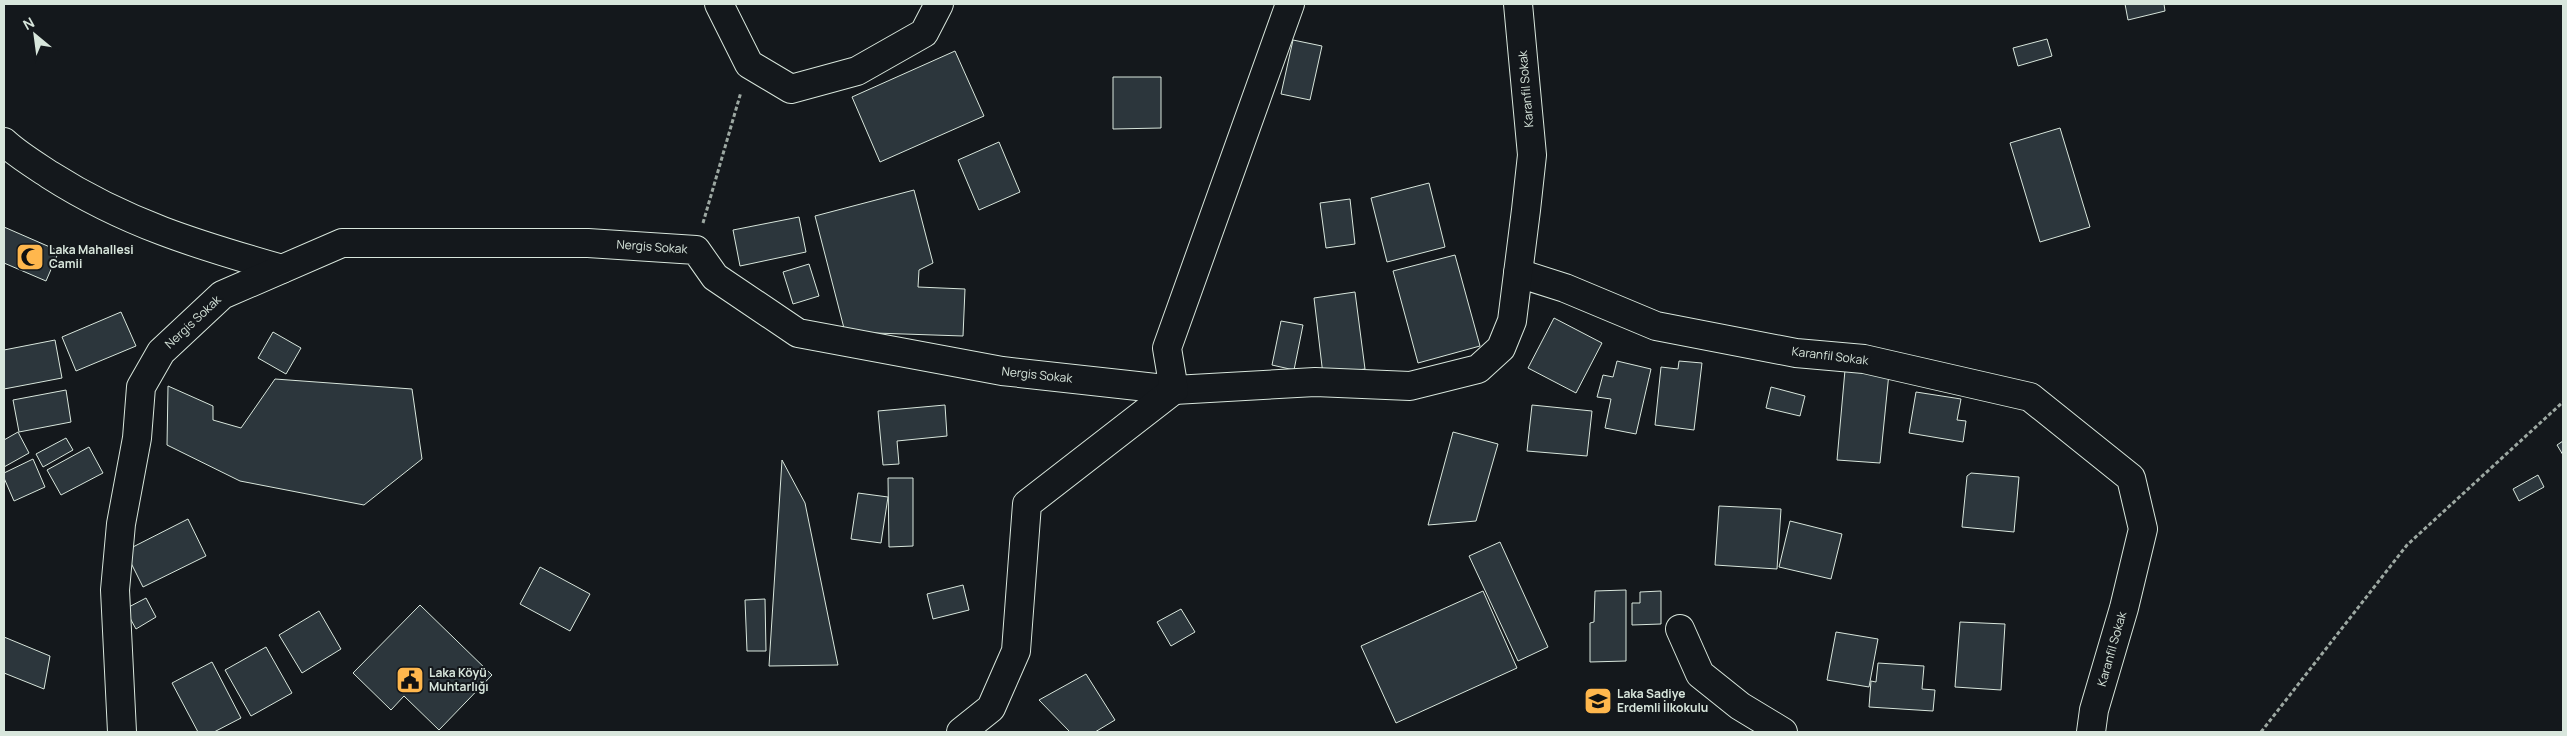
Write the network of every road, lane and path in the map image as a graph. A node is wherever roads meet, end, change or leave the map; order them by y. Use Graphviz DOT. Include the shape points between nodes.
graph roads {
  1 [pos="719,4"];
  2 [pos="939,4"];
  3 [pos="1290,4"];
  4 [pos="1518,4"];
  5 [pos="749,64"];
  6 [pos="4,142"];
  7 [pos="696,250"];
  8 [pos="282,269"];
  9 [pos="1518,274"];
  10 [pos="1174,390"];
  11 [pos="2563,402"];
  12 [pos="1680,629"];
  13 [pos="122,732"];
  14 [pos="961,732"];
  15 [pos="1783,732"];
  16 [pos="2091,732"];
  17 [pos="2261,732"];
  1 -- 5 [label="street"];
  2 -- 5 [label="street" via="924,33 857,71 791,89"];
  3 -- 10 [label="street" via="1167,348"];
  4 -- 9 [label="street, Karanfil Sokak" via="1532,155"];
  5 -- 7 [label="path"];
  6 -- 8 [label="street" via="81,195 138,223 182,240"];
  7 -- 8 [label="street, Nergis Sokak" via="588,243 342,243"];
  7 -- 10 [label="street, Nergis Sokak" via="715,277 798,333 1002,371"];
  8 -- 13 [label="street, Nergis Sokak" via="222,294 161,352 141,388 115,590"];
  9 -- 10 [label="street, Nergis Sokak" via="1512,321 1501,348 1478,369 1410,386 1314,382"];
  9 -- 16 [label="street, Karanfil Sokak" via="1565,288 1656,326 1796,353 1864,359 2030,397 2130,478 2144,529 2094,710"];
  10 -- 14 [label="street" via="1027,504 1016,651 992,708"];
  11 -- 17 [label="path" via="2407,545"];
  12 -- 15 [label="street" via="1700,674 1740,706"];
}
